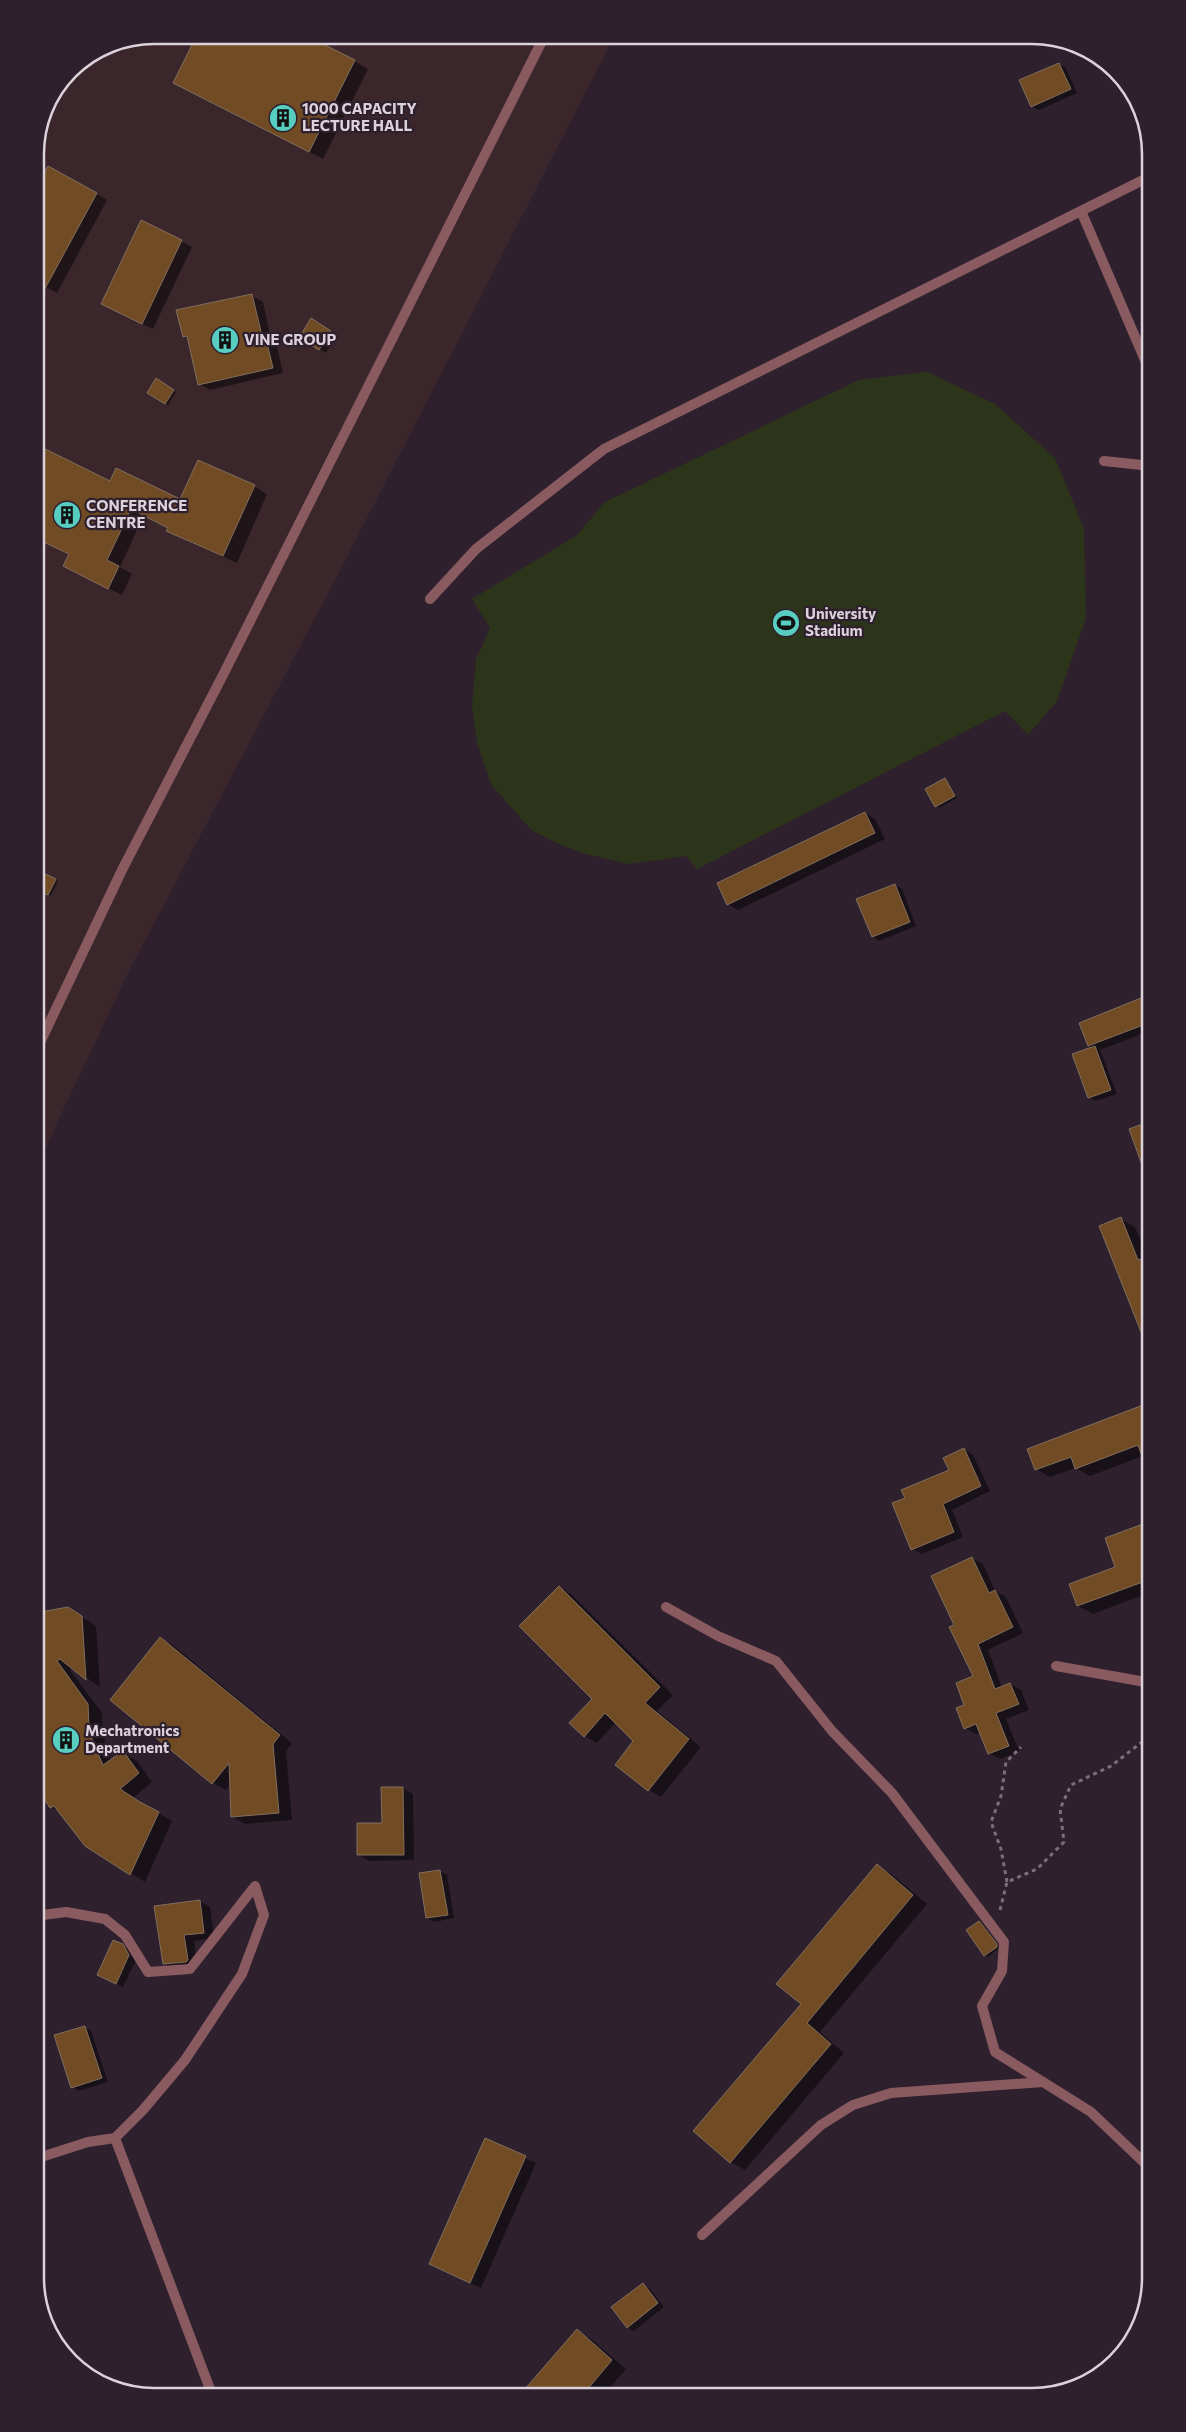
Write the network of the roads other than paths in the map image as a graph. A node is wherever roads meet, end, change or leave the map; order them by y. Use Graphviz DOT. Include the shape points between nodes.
graph roads {
  1 [pos="540,44"];
  2 [pos="1142,181"];
  3 [pos="1081,212"];
  4 [pos="1142,353"];
  5 [pos="1104,462"];
  6 [pos="1142,465"];
  7 [pos="430,599"];
  8 [pos="44,1035"];
  9 [pos="666,1607"];
  10 [pos="1056,1666"];
  11 [pos="1142,1680"];
  12 [pos="44,1915"];
  13 [pos="1043,2082"];
  14 [pos="115,2138"];
  15 [pos="44,2156"];
  16 [pos="1142,2160"];
  17 [pos="702,2235"];
  18 [pos="210,2388"];
  1 -- 8 [label="street" via="123,868"];
  2 -- 3 [label="street"];
  3 -- 4 [label="street"];
  3 -- 7 [label="street" via="604,449 476,549"];
  5 -- 6 [label="street"];
  9 -- 13 [label="street" via="718,1636 776,1661 832,1731 892,1793 1004,1942 1002,1971 982,2006 995,2052"];
  10 -- 11 [label="street"];
  12 -- 14 [label="street" via="66,1912 105,1919 125,1935 148,1972 190,1969 255,1886 264,1915 242,1974 184,2060"];
  13 -- 16 [label="street" via="1091,2112"];
  13 -- 17 [label="street" via="892,2093 853,2105 822,2125"];
  14 -- 15 [label="street" via="88,2142"];
  14 -- 18 [label="street"];
}
